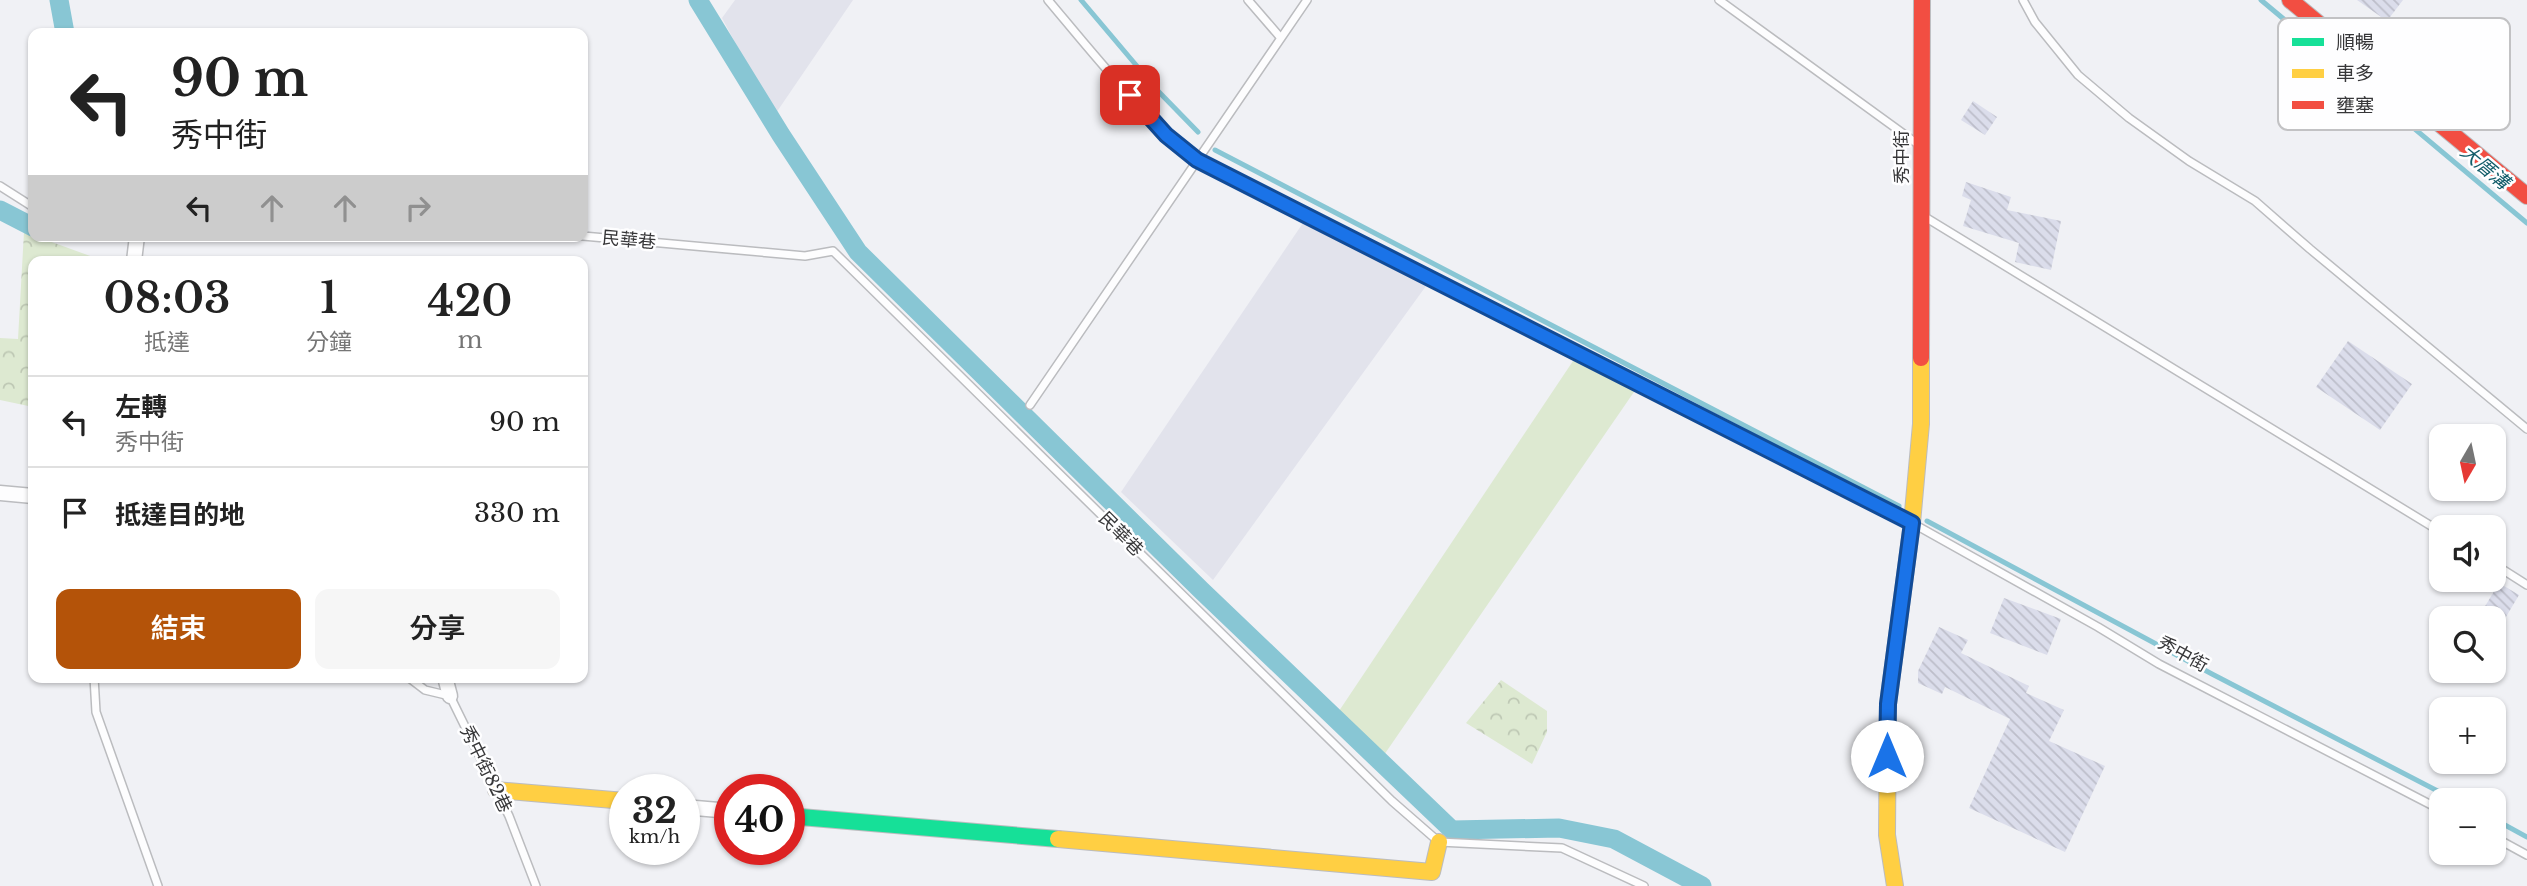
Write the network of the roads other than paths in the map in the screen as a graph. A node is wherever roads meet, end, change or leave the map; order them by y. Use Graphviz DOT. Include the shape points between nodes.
graph roads {
  1 [pos="1048,0"];
  2 [pos="1248,0"];
  3 [pos="1307,0"];
  4 [pos="1719,0"];
  5 [pos="1922,0"];
  6 [pos="2023,0"];
  7 [pos="2290,0"];
  8 [pos="2312,18"];
  9 [pos="1280,37"];
  10 [pos="2447,130"];
  11 [pos="1922,142"];
  12 [pos="1197,160"];
  13 [pos="0,186"];
  14 [pos="2527,196"];
  15 [pos="28,204"];
  16 [pos="1922,214"];
  17 [pos="588,236"];
  18 [pos="1030,405"];
  19 [pos="2527,429"];
  20 [pos="0,493"];
  21 [pos="28,496"];
  22 [pos="1912,523"];
  23 [pos="2429,525"];
  24 [pos="2506,572"];
  25 [pos="2527,585"];
  26 [pos="94,683"];
  27 [pos="416,683"];
  28 [pos="447,683"];
  29 [pos="450,696"];
  30 [pos="496,790"];
  31 [pos="609,801"];
  32 [pos="2429,804"];
  33 [pos="805,817"];
  34 [pos="1439,842"];
  35 [pos="2506,844"];
  36 [pos="2527,855"];
  37 [pos="158,886"];
  38 [pos="536,886"];
  39 [pos="1644,886"];
  40 [pos="1895,886"];
  1 -- 12 [label="lane, 秀中街" via="1166,135"];
  2 -- 9 [label="lane"];
  3 -- 9 [label="lane"];
  4 -- 11 [label="lane" via="1919,145"];
  5 -- 11 [label="street, 秀中街"];
  6 -- 19 [label="lane" via="2078,75 2189,161 2255,201"];
  7 -- 8 [label="street"];
  9 -- 12 [label="lane"];
  10 -- 14 [label="street"];
  11 -- 16 [label="street, 秀中街"];
  12 -- 18 [label="lane"];
  12 -- 22 [label="lane, 秀中街"];
  13 -- 15 [label="lane"];
  16 -- 22 [label="street, 秀中街" via="1921,425"];
  16 -- 23 [label="lane"];
  17 -- 34 [label="lane, 民華巷" via="805,256 833,251"];
  20 -- 21 [label="street"];
  22 -- 32 [label="lane, 秀中街" via="2159,664"];
  22 -- 40 [label="street, 秀中街" via="1888,704 1887,835"];
  24 -- 25 [label="lane"];
  26 -- 37 [label="lane" via="96,712"];
  27 -- 29 [label="lane"];
  28 -- 29 [label="street"];
  29 -- 30 [label="lane, 秀中街82巷"];
  30 -- 31 [label="street"];
  30 -- 38 [label="lane, 秀中街82巷"];
  33 -- 34 [label="street" via="1432,872"];
  34 -- 39 [label="lane" via="1562,848"];
  35 -- 36 [label="lane"];
}
